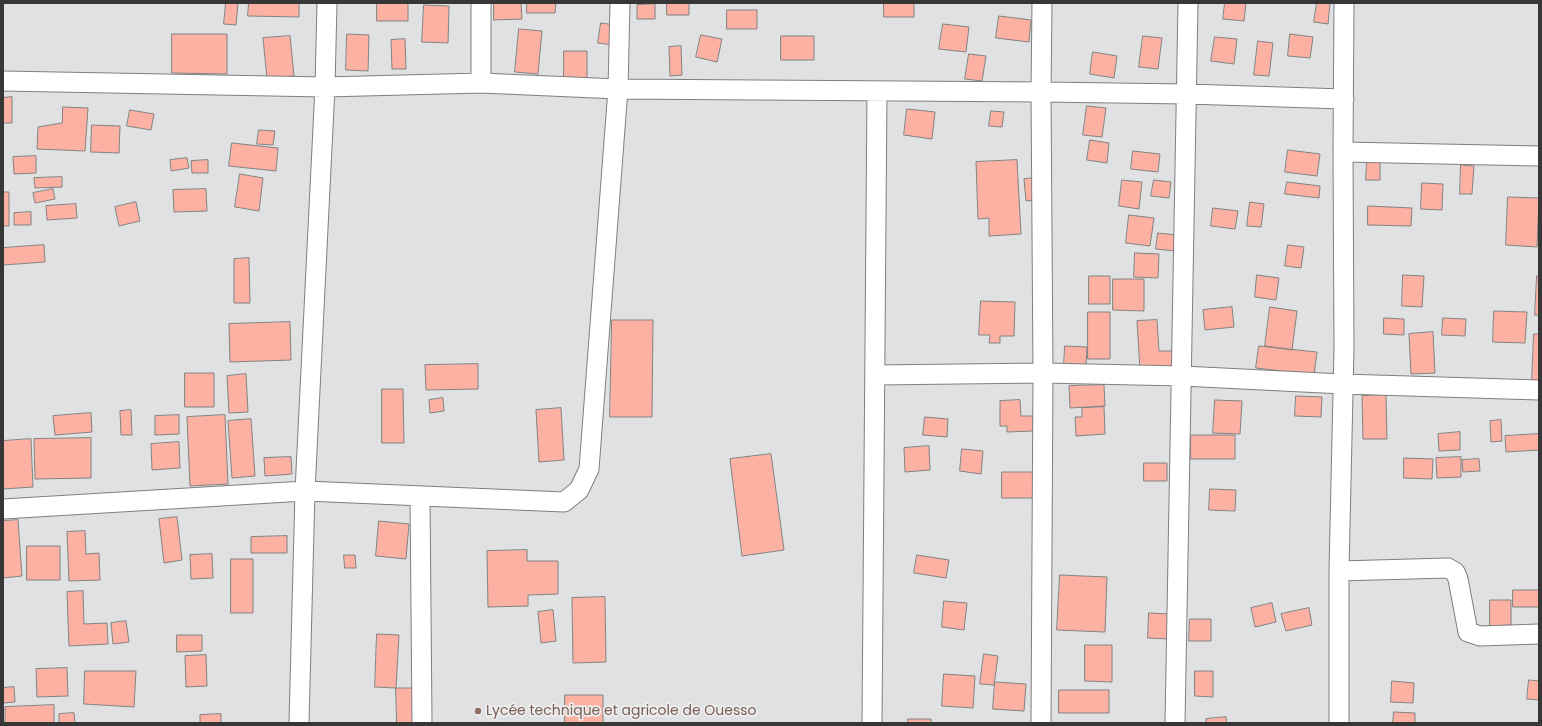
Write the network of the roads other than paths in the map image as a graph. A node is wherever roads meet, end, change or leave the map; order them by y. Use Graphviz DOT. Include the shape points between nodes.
graph roads {
  1 [pos="327,3"];
  2 [pos="481,3"];
  3 [pos="620,3"];
  4 [pos="1042,3"];
  5 [pos="1188,3"];
  6 [pos="1344,3"];
  7 [pos="3,81"];
  8 [pos="481,83"];
  9 [pos="325,87"];
  10 [pos="618,89"];
  11 [pos="877,90"];
  12 [pos="1041,92"];
  13 [pos="1187,94"];
  14 [pos="1344,99"];
  15 [pos="1343,152"];
  16 [pos="1539,156"];
  17 [pos="1043,373"];
  18 [pos="875,375"];
  19 [pos="1182,376"];
  20 [pos="1343,384"];
  21 [pos="1539,390"];
  22 [pos="305,490"];
  23 [pos="420,496"];
  24 [pos="3,509"];
  25 [pos="1339,570"];
  26 [pos="1539,634"];
  27 [pos="299,723"];
  28 [pos="422,723"];
  29 [pos="872,723"];
  30 [pos="1041,723"];
  31 [pos="1175,723"];
  32 [pos="1339,723"];
  1 -- 9 [label="street"];
  2 -- 8 [label="street"];
  3 -- 10 [label="street"];
  4 -- 12 [label="street"];
  5 -- 13 [label="street"];
  6 -- 14 [label="street"];
  7 -- 9 [label="street"];
  8 -- 9 [label="street"];
  8 -- 10 [label="street"];
  9 -- 22 [label="street"];
  10 -- 11 [label="street"];
  10 -- 23 [label="street" via="589,469 579,490 564,502"];
  11 -- 12 [label="street"];
  11 -- 18 [label="street"];
  12 -- 13 [label="street"];
  12 -- 17 [label="street"];
  13 -- 14 [label="street"];
  13 -- 19 [label="street"];
  14 -- 15 [label="street"];
  15 -- 16 [label="street"];
  15 -- 20 [label="street"];
  17 -- 18 [label="street"];
  17 -- 19 [label="street"];
  17 -- 30 [label="street"];
  18 -- 29 [label="street"];
  19 -- 20 [label="street"];
  19 -- 31 [label="street"];
  20 -- 21 [label="street"];
  20 -- 25 [label="street"];
  22 -- 23 [label="street"];
  22 -- 24 [label="street"];
  22 -- 27 [label="street"];
  23 -- 28 [label="street"];
  25 -- 26 [label="street" via="1448,568 1455,572 1458,579 1468,632 1480,636"];
  25 -- 32 [label="street"];
}
